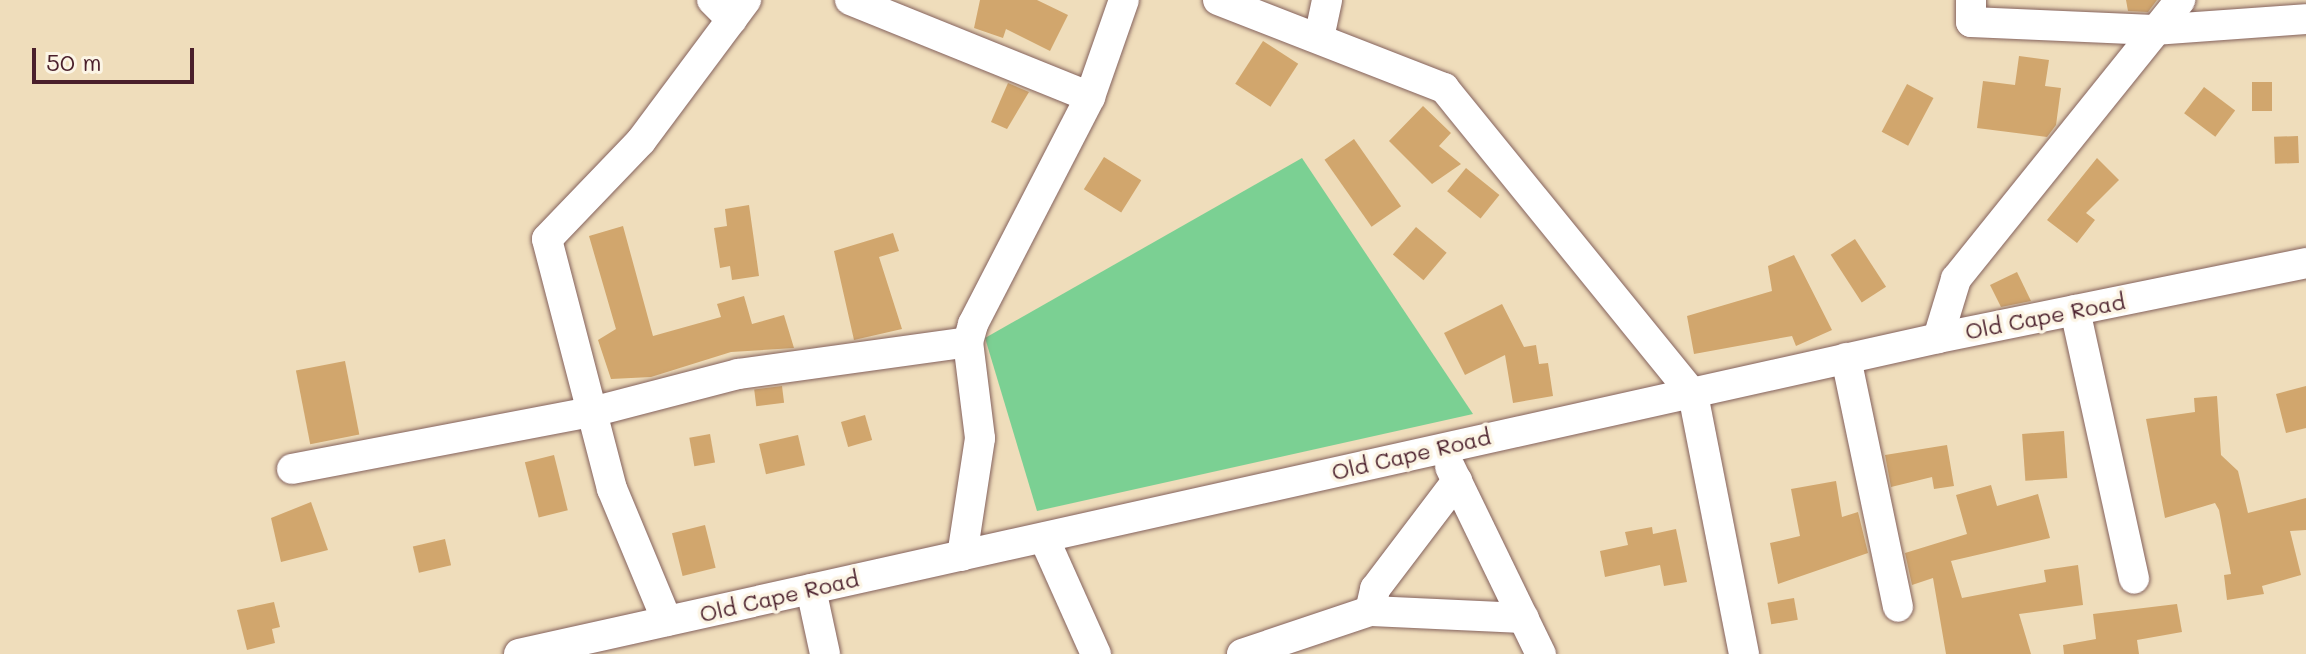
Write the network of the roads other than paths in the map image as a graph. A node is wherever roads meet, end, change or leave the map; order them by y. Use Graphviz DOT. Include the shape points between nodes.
graph roads {
  1 [pos="850,0"];
  2 [pos="1124,0"];
  3 [pos="1218,0"];
  4 [pos="1327,0"];
  5 [pos="1971,0"];
  6 [pos="2180,0"];
  7 [pos="730,7"];
  8 [pos="2306,19"];
  9 [pos="2154,30"];
  10 [pos="1319,38"];
  11 [pos="1090,97"];
  12 [pos="2306,263"];
  13 [pos="2075,310"];
  14 [pos="1938,338"];
  15 [pos="968,342"];
  16 [pos="1846,358"];
  17 [pos="1693,394"];
  18 [pos="592,412"];
  19 [pos="1441,447"];
  20 [pos="292,469"];
  21 [pos="1457,481"];
  22 [pos="1044,538"];
  23 [pos="962,556"];
  24 [pos="2134,579"];
  25 [pos="811,589"];
  26 [pos="1898,607"];
  27 [pos="1370,611"];
  28 [pos="1524,618"];
  29 [pos="667,621"];
  30 [pos="603,645"];
  31 [pos="519,654"];
  32 [pos="825,654"];
  33 [pos="1096,654"];
  34 [pos="1242,654"];
  35 [pos="1541,654"];
  36 [pos="1744,654"];
  1 -- 11 [label="street"];
  2 -- 11 [label="street"];
  3 -- 10 [label="street"];
  4 -- 10 [label="street"];
  5 -- 9 [label="street" via="1971,22"];
  6 -- 9 [label="street"];
  7 -- 18 [label="street" via="641,141 547,239"];
  8 -- 9 [label="street"];
  9 -- 14 [label="street" via="2033,192 1956,279"];
  10 -- 17 [label="street" via="1444,88"];
  11 -- 15 [label="street" via="989,286"];
  12 -- 13 [label="street, Old Cape Road"];
  13 -- 14 [label="street, Old Cape Road"];
  13 -- 24 [label="street"];
  14 -- 16 [label="street, Old Cape Road"];
  15 -- 18 [label="street" via="738,374"];
  15 -- 23 [label="street" via="980,438"];
  16 -- 17 [label="street, Old Cape Road"];
  16 -- 26 [label="street"];
  17 -- 19 [label="street, Old Cape Road"];
  17 -- 36 [label="street"];
  18 -- 20 [label="street"];
  18 -- 29 [label="street" via="630,539"];
  19 -- 21 [label="street"];
  19 -- 22 [label="street, Old Cape Road"];
  21 -- 27 [label="street" via="1375,589"];
  21 -- 28 [label="street"];
  22 -- 23 [label="street, Old Cape Road"];
  22 -- 33 [label="street"];
  23 -- 25 [label="street, Old Cape Road"];
  25 -- 29 [label="street, Old Cape Road"];
  25 -- 32 [label="street"];
  27 -- 28 [label="street"];
  27 -- 34 [label="street"];
  28 -- 35 [label="street"];
  29 -- 30 [label="street, Old Cape Road"];
  30 -- 31 [label="street, Old Cape Road"];
}
